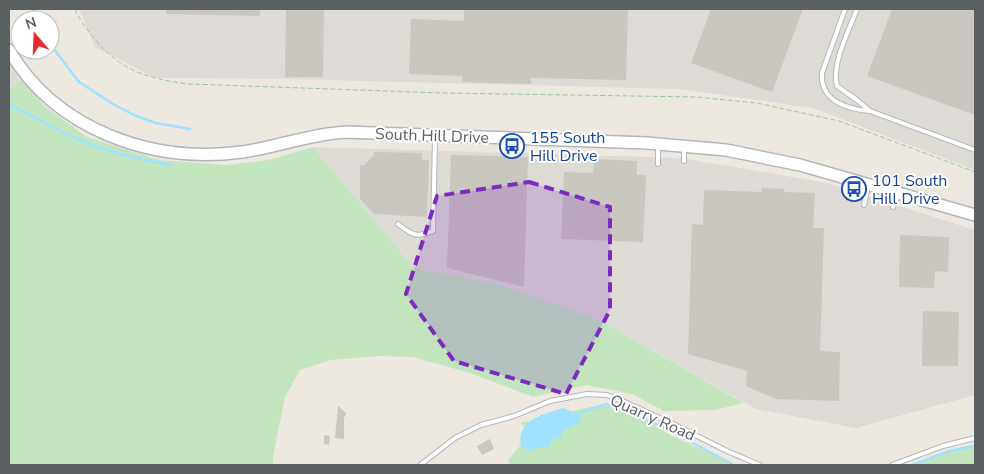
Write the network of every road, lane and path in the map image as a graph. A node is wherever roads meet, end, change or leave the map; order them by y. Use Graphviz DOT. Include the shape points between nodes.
graph roads {
  1 [pos="74,9"];
  2 [pos="845,9"];
  3 [pos="857,9"];
  4 [pos="9,50"];
  5 [pos="870,111"];
  6 [pos="435,135"];
  7 [pos="658,144"];
  8 [pos="684,146"];
  9 [pos="975,150"];
  10 [pos="684,161"];
  11 [pos="658,164"];
  12 [pos="975,172"];
  13 [pos="868,184"];
  14 [pos="898,192"];
  15 [pos="864,205"];
  16 [pos="893,207"];
  17 [pos="975,215"];
  18 [pos="398,224"];
  19 [pos="975,438"];
  20 [pos="420,465"];
  21 [pos="760,465"];
  22 [pos="892,465"];
  1 -- 12 [label="path" via="86,29 112,57 127,68 163,80 189,84 442,93 696,97 757,103 839,121"];
  2 -- 5 [label="lane" via="822,73 822,83 832,99 852,110"];
  3 -- 5 [label="lane" via="834,78 837,86"];
  4 -- 6 [label="street, South Hill Drive" via="36,86 67,113 108,136 154,149 219,154 259,149 330,133"];
  5 -- 9 [label="lane"];
  6 -- 7 [label="street, South Hill Drive"];
  6 -- 18 [label="lane" via="433,231 421,236"];
  7 -- 8 [label="street, South Hill Drive"];
  7 -- 11 [label="lane"];
  8 -- 10 [label="lane"];
  8 -- 13 [label="street, South Hill Drive" via="726,150 785,162"];
  13 -- 14 [label="street, South Hill Drive"];
  13 -- 15 [label="lane"];
  14 -- 16 [label="lane"];
  14 -- 17 [label="street, South Hill Drive"];
  19 -- 22 [label="lane" via="954,442"];
  20 -- 21 [label="lane, Quarry Road" via="468,431 493,420 566,397 588,394 607,395 656,415"];
}
